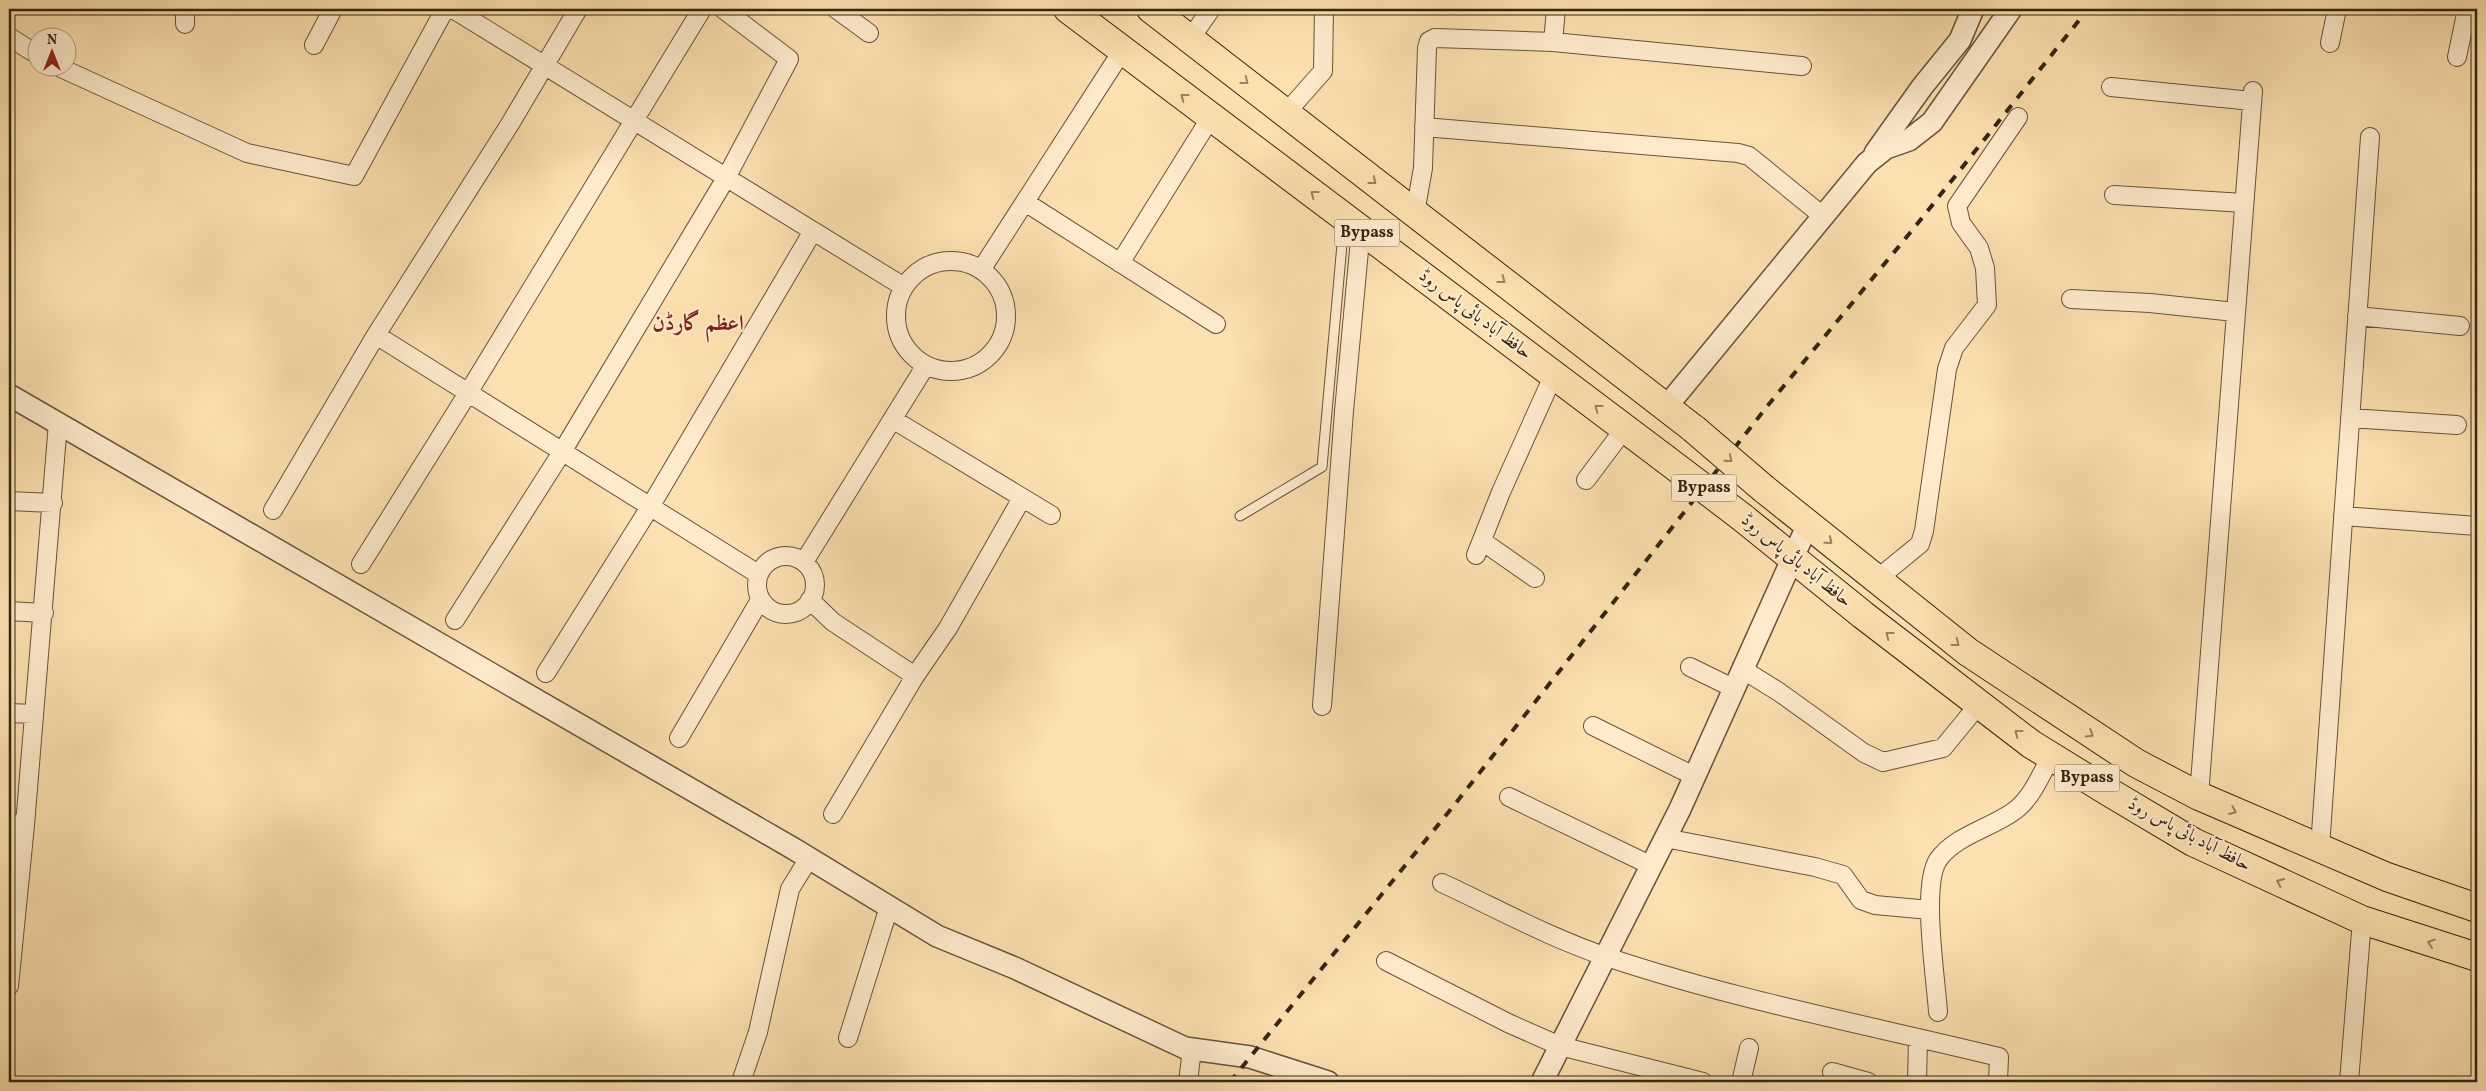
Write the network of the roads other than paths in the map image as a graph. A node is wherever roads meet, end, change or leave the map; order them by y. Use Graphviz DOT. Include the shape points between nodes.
graph roads {
  1 [pos="333,9"];
  2 [pos="445,9"];
  3 [pos="453,9"];
  4 [pos="578,9"];
  5 [pos="702,9"];
  6 [pos="723,9"];
  7 [pos="836,9"];
  8 [pos="1068,9"];
  9 [pos="1151,9"];
  10 [pos="1211,9"];
  11 [pos="1324,9"];
  12 [pos="1556,9"];
  13 [pos="1973,9"];
  14 [pos="2011,9"];
  15 [pos="2337,9"];
  16 [pos="2467,9"];
  17 [pos="869,34"];
  18 [pos="9,37"];
  19 [pos="1190,39"];
  20 [pos="1553,42"];
  21 [pos="2330,43"];
  22 [pos="314,45"];
  23 [pos="28,49"];
  24 [pos="1122,51"];
  25 [pos="2457,57"];
  26 [pos="545,66"];
  27 [pos="1802,66"];
  28 [pos="78,76"];
  29 [pos="2110,87"];
  30 [pos="1286,113"];
  31 [pos="1211,117"];
  32 [pos="2018,117"];
  33 [pos="633,120"];
  34 [pos="1424,127"];
  35 [pos="2370,137"];
  36 [pos="1867,164"];
  37 [pos="726,178"];
  38 [pos="2114,195"];
  39 [pos="1025,202"];
  40 [pos="2244,203"];
  41 [pos="1415,213"];
  42 [pos="1824,217"];
  43 [pos="1352,222"];
  44 [pos="813,231"];
  45 [pos="1120,263"];
  46 [pos="980,270"];
  47 [pos="904,287"];
  48 [pos="2071,299"];
  49 [pos="2235,312"];
  50 [pos="2357,316"];
  51 [pos="1216,324"];
  52 [pos="2460,326"];
  53 [pos="376,335"];
  54 [pos="926,365"];
  55 [pos="1554,374"];
  56 [pos="468,393"];
  57 [pos="9,395"];
  58 [pos="1667,406"];
  59 [pos="2350,418"];
  60 [pos="894,420"];
  61 [pos="58,422"];
  62 [pos="2457,425"];
  63 [pos="1625,428"];
  64 [pos="562,452"];
  65 [pos="1586,480"];
  66 [pos="1022,498"];
  67 [pos="9,501"];
  68 [pos="53,502"];
  69 [pos="650,507"];
  70 [pos="273,510"];
  71 [pos="1051,515"];
  72 [pos="1240,516"];
  73 [pos="2343,516"];
  74 [pos="1808,524"];
  75 [pos="2477,526"];
  76 [pos="1793,558"];
  77 [pos="804,562"];
  78 [pos="361,564"];
  79 [pos="758,574"];
  80 [pos="1535,578"];
  81 [pos="1876,580"];
  82 [pos="760,600"];
  83 [pos="810,600"];
  84 [pos="9,611"];
  85 [pos="44,613"];
  86 [pos="455,620"];
  87 [pos="1690,667"];
  88 [pos="1742,669"];
  89 [pos="546,673"];
  90 [pos="915,676"];
  91 [pos="1733,688"];
  92 [pos="1979,704"];
  93 [pos="1322,706"];
  94 [pos="9,713"];
  95 [pos="34,714"];
  96 [pos="1593,726"];
  97 [pos="679,738"];
  98 [pos="2051,756"];
  99 [pos="1694,776"];
  100 [pos="2199,796"];
  101 [pos="1509,797"];
  102 [pos="833,814"];
  103 [pos="17,824"];
  104 [pos="1665,838"];
  105 [pos="2320,848"];
  106 [pos="808,858"];
  107 [pos="1652,866"];
  108 [pos="1442,883"];
  109 [pos="889,907"];
  110 [pos="2477,908"];
  111 [pos="1930,910"];
  112 [pos="2362,920"];
  113 [pos="12,929"];
  114 [pos="1606,957"];
  115 [pos="2477,957"];
  116 [pos="1386,961"];
  117 [pos="9,986"];
  118 [pos="1938,1012"];
  119 [pos="848,1038"];
  120 [pos="1918,1038"];
  121 [pos="1560,1046"];
  122 [pos="1749,1048"];
  123 [pos="1192,1049"];
  124 [pos="1832,1072"];
  125 [pos="742,1082"];
  126 [pos="1188,1082"];
  127 [pos="1328,1082"];
  128 [pos="1542,1082"];
  129 [pos="1703,1082"];
  130 [pos="1741,1082"];
  131 [pos="1868,1082"];
  132 [pos="1917,1082"];
  133 [pos="1998,1082"];
  134 [pos="2350,1082"];
  1 -- 22 [label="street"];
  2 -- 28 [label="street" via="354,176 247,153"];
  3 -- 26 [label="street"];
  4 -- 26 [label="street"];
  5 -- 33 [label="street"];
  6 -- 37 [label="street" via="789,59"];
  7 -- 17 [label="street"];
  8 -- 24 [label="highway, حافظ آباد بائی پاس روڈ / Bypass"];
  9 -- 19 [label="highway, حافظ آباد بائی پاس روڈ / Bypass"];
  10 -- 19 [label="street"];
  11 -- 30 [label="street" via="1323,71"];
  12 -- 20 [label="street"];
  13 -- 36 [label="street" via="1960,40"];
  14 -- 36 [label="street" via="1932,122 1909,140 1886,148"];
  15 -- 21 [label="street"];
  16 -- 25 [label="street"];
  18 -- 23 [label="street"];
  19 -- 30 [label="highway, حافظ آباد بائی پاس روڈ / Bypass, one-way"];
  20 -- 27 [label="street"];
  20 -- 34 [label="street" via="1436,38 1429,41"];
  31 -- 24 [label="highway, حافظ آباد بائی پاس روڈ / Bypass, one-way"];
  24 -- 39 [label="street"];
  26 -- 33 [label="street"];
  26 -- 53 [label="street"];
  29 -- 40 [label="street" via="2252,96"];
  30 -- 41 [label="highway, حافظ آباد بائی پاس روڈ / Bypass, one-way"];
  43 -- 31 [label="highway, حافظ آباد بائی پاس روڈ / Bypass, one-way"];
  31 -- 45 [label="street"];
  32 -- 81 [label="street" via="1957,206 1961,223 1979,248 1985,268 1987,305 1954,348 1947,368 1920,544"];
  33 -- 37 [label="street"];
  33 -- 56 [label="street"];
  34 -- 41 [label="street" via="1423,168"];
  34 -- 42 [label="street" via="1738,153 1749,156"];
  35 -- 50 [label="street"];
  36 -- 42 [label="street"];
  37 -- 44 [label="street"];
  37 -- 64 [label="street"];
  38 -- 40 [label="street"];
  39 -- 45 [label="street"];
  39 -- 46 [label="street"];
  40 -- 49 [label="street"];
  41 -- 58 [label="highway, حافظ آباد بائی پاس روڈ / Bypass, one-way"];
  42 -- 58 [label="street"];
  43 -- 55 [label="highway, حافظ آباد بائی پاس روڈ / Bypass"];
  43 -- 72 [label="lane" via="1322,467"];
  43 -- 93 [label="street" via="1344,411"];
  44 -- 47 [label="street"];
  44 -- 69 [label="street"];
  45 -- 51 [label="street"];
  46 -- 47 [label="street" via="960,263 939,263 919,271"];
  46 -- 54 [label="street" via="996,286 1004,305 1005,326 997,346 982,361 962,370 941,370"];
  47 -- 54 [label="street" via="896,307 897,328 905,348"];
  48 -- 49 [label="street"];
  49 -- 100 [label="street"];
  50 -- 52 [label="street"];
  50 -- 59 [label="street"];
  53 -- 56 [label="street"];
  53 -- 70 [label="street"];
  54 -- 60 [label="street"];
  63 -- 55 [label="highway, حافظ آباد بائی پاس روڈ / Bypass, one-way"];
  55 -- 80 [label="street" via="1479,548"];
  56 -- 64 [label="street"];
  56 -- 78 [label="street"];
  57 -- 61 [label="street"];
  58 -- 74 [label="highway, حافظ آباد بائی پاس روڈ / Bypass, one-way, bridge"];
  59 -- 62 [label="street"];
  59 -- 73 [label="street"];
  60 -- 66 [label="street"];
  60 -- 77 [label="street"];
  61 -- 68 [label="street"];
  61 -- 106 [label="street"];
  63 -- 65 [label="street"];
  63 -- 76 [label="highway, حافظ آباد بائی پاس روڈ / Bypass, bridge"];
  64 -- 69 [label="street"];
  64 -- 86 [label="street"];
  66 -- 71 [label="street"];
  66 -- 90 [label="street" via="948,628"];
  67 -- 68 [label="street"];
  68 -- 85 [label="street"];
  69 -- 79 [label="street"];
  69 -- 89 [label="street"];
  73 -- 75 [label="street"];
  73 -- 105 [label="street"];
  74 -- 76 [label="street"];
  74 -- 81 [label="highway, حافظ آباد بائی پاس روڈ / Bypass, one-way"];
  76 -- 88 [label="street"];
  92 -- 76 [label="highway, حافظ آباد بائی پاس روڈ / Bypass, one-way"];
  77 -- 79 [label="street" via="796,557 778,557 770,560"];
  77 -- 83 [label="street" via="814,577 815,586"];
  79 -- 82 [label="street" via="756,582"];
  81 -- 100 [label="highway, حافظ آباد بائی پاس روڈ / Bypass, one-way" via="1968,652 2053,710 2136,762"];
  82 -- 83 [label="street" via="775,612 784,614 802,610"];
  82 -- 97 [label="street"];
  83 -- 90 [label="street" via="833,622"];
  84 -- 85 [label="street"];
  85 -- 95 [label="street"];
  87 -- 91 [label="street"];
  88 -- 91 [label="street"];
  88 -- 92 [label="street" via="1882,762 1943,748"];
  90 -- 102 [label="street"];
  91 -- 99 [label="street"];
  98 -- 92 [label="highway, حافظ آباد بائی پاس روڈ / Bypass, one-way"];
  94 -- 95 [label="street"];
  95 -- 103 [label="street"];
  96 -- 99 [label="street"];
  98 -- 111 [label="street" via="2018,808 1965,838 1938,860 1933,873"];
  112 -- 98 [label="highway, حافظ آباد بائی پاس روڈ / Bypass, one-way" via="2193,842"];
  99 -- 104 [label="street"];
  100 -- 105 [label="highway, حافظ آباد بائی پاس روڈ / Bypass, one-way"];
  101 -- 107 [label="street"];
  103 -- 113 [label="street"];
  104 -- 107 [label="street"];
  104 -- 111 [label="street" via="1815,867 1843,875 1862,900 1875,905"];
  105 -- 110 [label="highway, حافظ آباد بائی پاس روڈ / Bypass" via="2387,877"];
  106 -- 109 [label="street"];
  106 -- 125 [label="street" via="790,890 758,1032"];
  107 -- 114 [label="street"];
  108 -- 114 [label="street"];
  109 -- 119 [label="street"];
  109 -- 123 [label="street" via="937,936"];
  111 -- 118 [label="street"];
  115 -- 112 [label="highway, حافظ آباد بائی پاس روڈ / Bypass, one-way"];
  112 -- 134 [label="street"];
  113 -- 117 [label="street"];
  114 -- 120 [label="street" via="1754,1000"];
  114 -- 121 [label="street"];
  116 -- 121 [label="street"];
  120 -- 132 [label="street"];
  120 -- 133 [label="street" via="1999,1057"];
  121 -- 128 [label="street"];
  121 -- 129 [label="street"];
  122 -- 130 [label="street"];
  123 -- 126 [label="street"];
  123 -- 127 [label="street" via="1250,1057"];
  124 -- 131 [label="street"];
}
